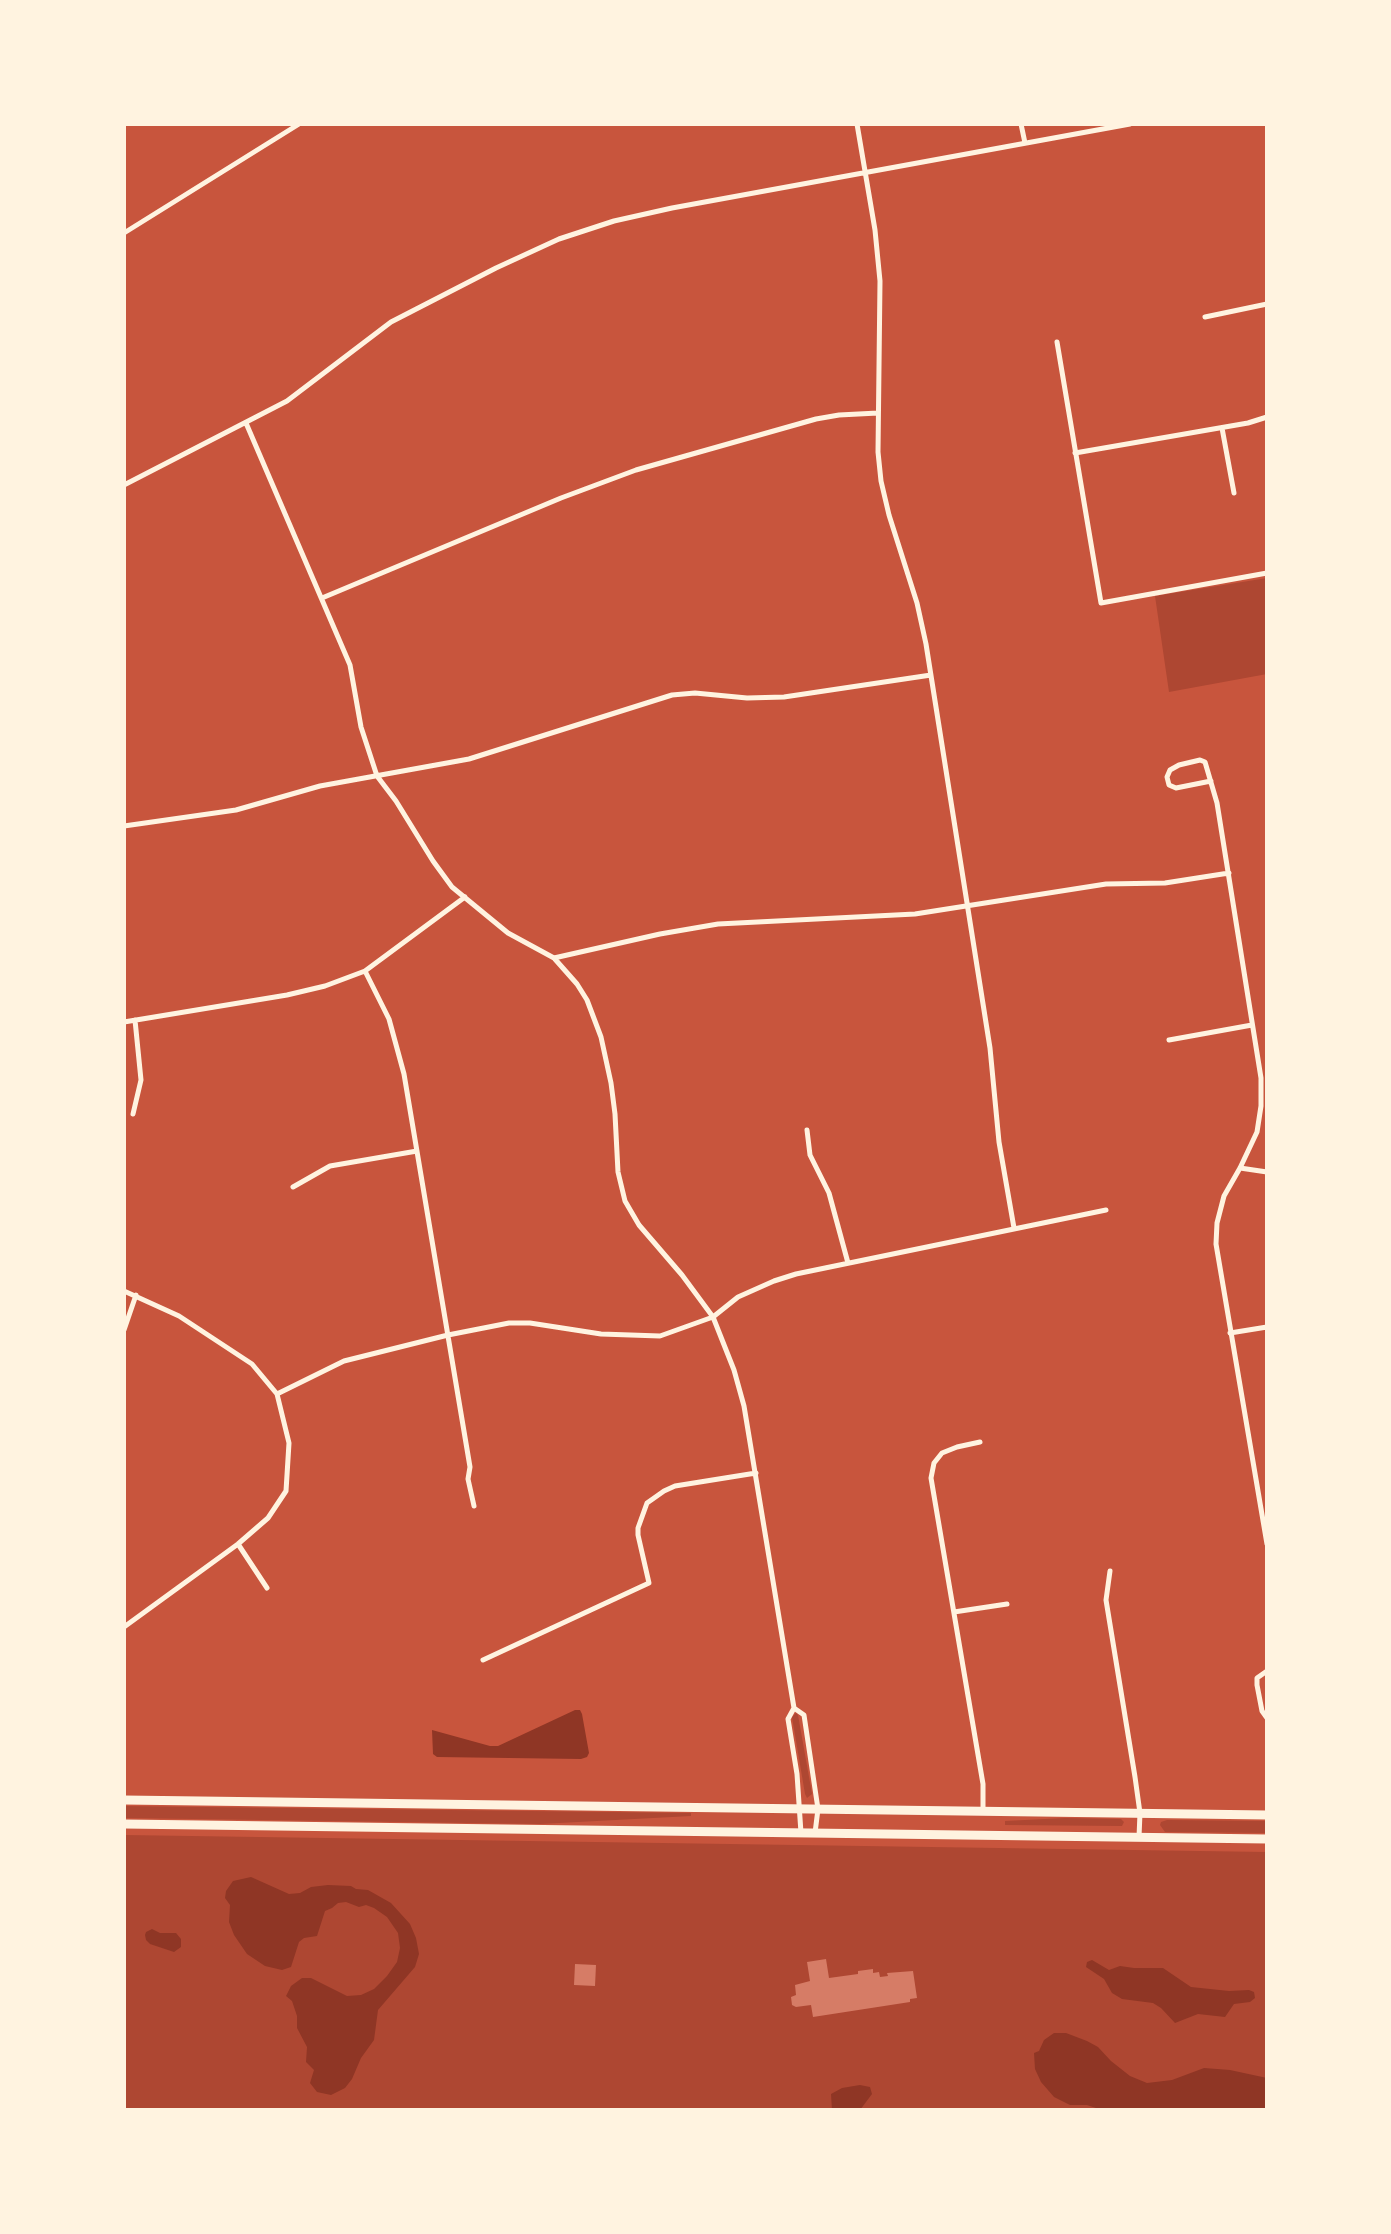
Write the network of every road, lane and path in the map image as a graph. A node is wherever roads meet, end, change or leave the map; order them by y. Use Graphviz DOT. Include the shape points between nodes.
graph roads {
  1 [pos="299,124"];
  2 [pos="857,124"];
  3 [pos="1021,124"];
  4 [pos="1130,124"];
  5 [pos="1025,143"];
  6 [pos="866,172"];
  7 [pos="124,233"];
  8 [pos="1267,304"];
  9 [pos="1205,317"];
  10 [pos="1057,342"];
  11 [pos="878,413"];
  12 [pos="1267,417"];
  13 [pos="246,423"];
  14 [pos="1222,428"];
  15 [pos="1075,453"];
  16 [pos="124,485"];
  17 [pos="1234,493"];
  18 [pos="1267,573"];
  19 [pos="322,598"];
  20 [pos="931,675"];
  21 [pos="377,776"];
  22 [pos="1211,781"];
  23 [pos="124,826"];
  24 [pos="1229,873"];
  25 [pos="465,897"];
  26 [pos="967,906"];
  27 [pos="554,958"];
  28 [pos="365,971"];
  29 [pos="135,1020"];
  30 [pos="124,1022"];
  31 [pos="1252,1025"];
  32 [pos="1170,1040"];
  33 [pos="133,1114"];
  34 [pos="807,1130"];
  35 [pos="417,1151"];
  36 [pos="1240,1168"];
  37 [pos="1267,1171"];
  38 [pos="293,1187"];
  39 [pos="1106,1210"];
  40 [pos="1014,1228"];
  41 [pos="848,1263"];
  42 [pos="124,1291"];
  43 [pos="136,1295"];
  44 [pos="713,1317"];
  45 [pos="1267,1327"];
  46 [pos="124,1330"];
  47 [pos="1230,1333"];
  48 [pos="448,1335"];
  49 [pos="277,1394"];
  50 [pos="980,1442"];
  51 [pos="755,1473"];
  52 [pos="474,1506"];
  53 [pos="238,1544"];
  54 [pos="1267,1544"];
  55 [pos="1110,1571"];
  56 [pos="267,1588"];
  57 [pos="1007,1604"];
  58 [pos="954,1612"];
  59 [pos="124,1627"];
  60 [pos="483,1660"];
  61 [pos="1267,1671"];
  62 [pos="794,1708"];
  63 [pos="1267,1718"];
  64 [pos="124,1800"];
  65 [pos="799,1809"];
  66 [pos="818,1809"];
  67 [pos="982,1811"];
  68 [pos="1140,1813"];
  69 [pos="1267,1815"];
  70 [pos="124,1824"];
  71 [pos="801,1833"];
  72 [pos="815,1833"];
  73 [pos="1139,1837"];
  74 [pos="1267,1839"];
  1 -- 7 [label="street"];
  2 -- 6 [label="street"];
  3 -- 5 [label="street"];
  4 -- 5 [label="street"];
  5 -- 6 [label="street"];
  6 -- 11 [label="street" via="880,281"];
  6 -- 13 [label="street" via="641,214 558,239 391,322 309,386"];
  8 -- 9 [label="street"];
  10 -- 15 [label="street"];
  11 -- 19 [label="street" via="816,419 636,470"];
  11 -- 20 [label="street" via="883,495 917,603"];
  12 -- 14 [label="street"];
  13 -- 16 [label="street"];
  13 -- 19 [label="street"];
  14 -- 15 [label="street"];
  14 -- 17 [label="street"];
  15 -- 18 [label="street" via="1101,603"];
  19 -- 21 [label="street" via="350,664 361,727"];
  20 -- 21 [label="street" via="784,697 672,695 469,759"];
  20 -- 26 [label="street"];
  21 -- 23 [label="street" via="305,789 236,810"];
  21 -- 25 [label="street" via="441,872"];
  22 -- 22 [label="street" via="1205,762 1200,760 1170,770 1167,777 1169,785 1176,788"];
  22 -- 24 [label="street"];
  24 -- 26 [label="street" via="1165,883 1106,884"];
  24 -- 31 [label="street"];
  25 -- 27 [label="street" via="508,933"];
  25 -- 28 [label="street"];
  26 -- 27 [label="street" via="891,916 718,924"];
  26 -- 40 [label="street"];
  27 -- 44 [label="street" via="587,1000 601,1037 625,1201"];
  28 -- 29 [label="street" via="298,993"];
  28 -- 35 [label="street" via="395,1036"];
  29 -- 30 [label="street"];
  29 -- 33 [label="street" via="141,1080"];
  31 -- 32 [label="street"];
  31 -- 36 [label="street" via="1261,1106 1256,1132"];
  34 -- 41 [label="street" via="810,1155 829,1194"];
  35 -- 38 [label="street" via="325,1167"];
  35 -- 48 [label="street"];
  36 -- 37 [label="street"];
  36 -- 47 [label="street" via="1216,1223"];
  39 -- 40 [label="street"];
  40 -- 41 [label="street"];
  41 -- 44 [label="street" via="761,1287 738,1297"];
  42 -- 43 [label="street"];
  43 -- 46 [label="street"];
  43 -- 49 [label="street" via="225,1345 251,1364"];
  44 -- 48 [label="street" via="651,1337 522,1322"];
  44 -- 51 [label="street" via="740,1388"];
  45 -- 47 [label="street"];
  47 -- 54 [label="street"];
  48 -- 49 [label="street" via="344,1361"];
  48 -- 52 [label="street"];
  49 -- 53 [label="street" via="289,1443 286,1491 268,1518"];
  50 -- 58 [label="street" via="942,1453 932,1469"];
  51 -- 60 [label="street" via="664,1491 647,1503 638,1528 649,1583"];
  51 -- 62 [label="street"];
  53 -- 56 [label="street"];
  53 -- 59 [label="street"];
  55 -- 68 [label="street" via="1106,1600"];
  57 -- 58 [label="street"];
  58 -- 67 [label="street" via="983,1784"];
  61 -- 63 [label="street" via="1257,1678"];
  62 -- 65 [label="street" via="788,1719"];
  62 -- 66 [label="street" via="804,1715"];
  64 -- 65 [label="main road"];
  65 -- 66 [label="main road"];
  65 -- 71 [label="street"];
  66 -- 67 [label="main road"];
  66 -- 72 [label="street"];
  67 -- 68 [label="main road"];
  68 -- 69 [label="main road"];
  68 -- 73 [label="street"];
  70 -- 71 [label="main road"];
  71 -- 72 [label="main road"];
  72 -- 73 [label="main road"];
  73 -- 74 [label="main road"];
}
